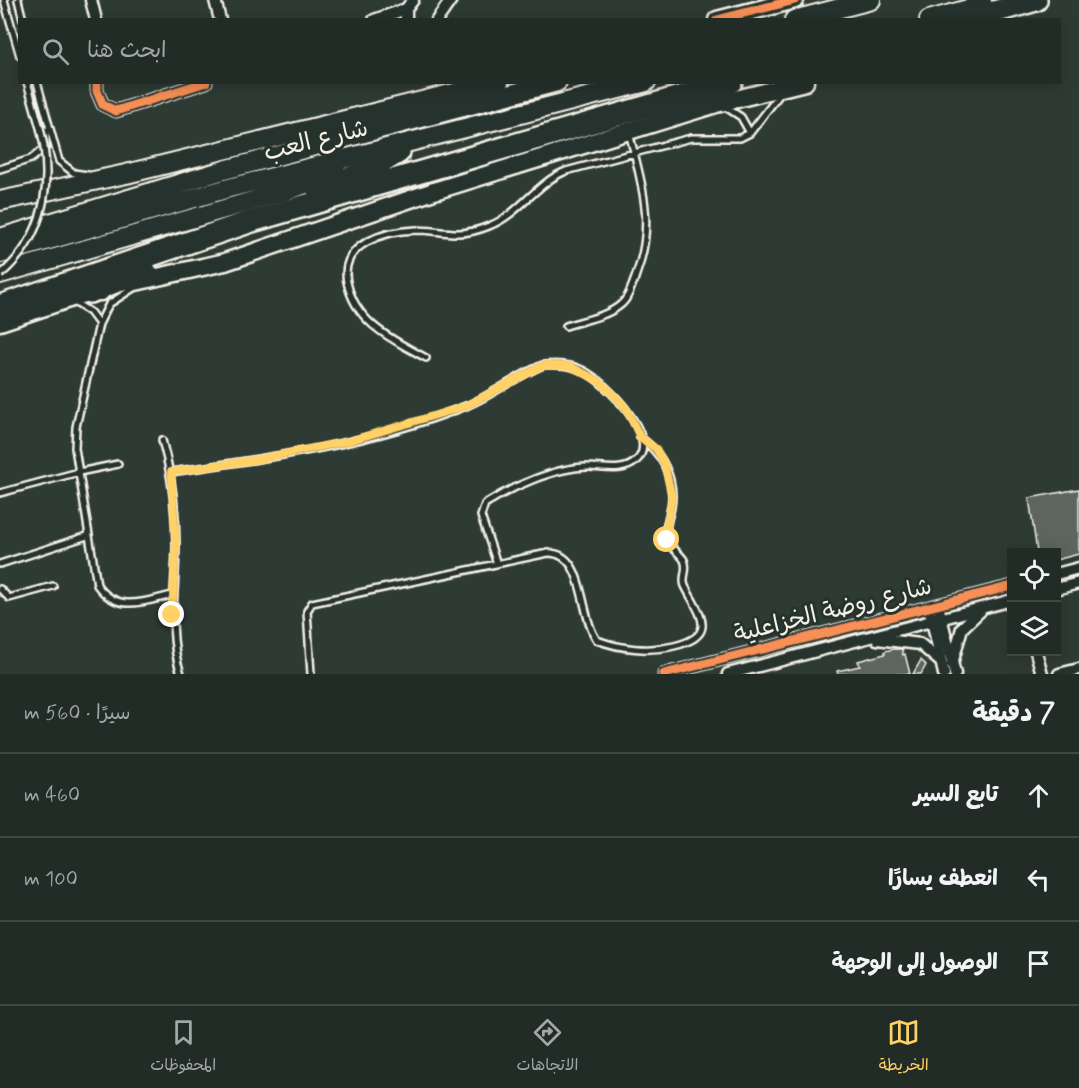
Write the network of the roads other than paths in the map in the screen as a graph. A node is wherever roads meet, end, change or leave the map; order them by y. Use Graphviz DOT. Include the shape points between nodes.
graph roads {
  1 [pos="4,0"];
  2 [pos="18,0"];
  3 [pos="91,0"];
  4 [pos="215,0"];
  5 [pos="451,0"];
  6 [pos="755,0"];
  7 [pos="795,0"];
  8 [pos="871,0"];
  9 [pos="969,0"];
  10 [pos="1020,1"];
  11 [pos="408,9"];
  12 [pos="737,15"];
  13 [pos="22,18"];
  14 [pos="96,18"];
  15 [pos="220,18"];
  16 [pos="380,18"];
  17 [pos="438,18"];
  18 [pos="725,18"];
  19 [pos="803,18"];
  20 [pos="921,18"];
  21 [pos="939,18"];
  22 [pos="972,18"];
  23 [pos="1001,18"];
  24 [pos="18,49"];
  25 [pos="28,84"];
  26 [pos="37,84"];
  27 [pos="97,84"];
  28 [pos="200,84"];
  29 [pos="549,84"];
  30 [pos="638,84"];
  31 [pos="723,84"];
  32 [pos="798,84"];
  33 [pos="470,86"];
  34 [pos="788,87"];
  35 [pos="681,95"];
  36 [pos="716,104"];
  37 [pos="44,114"];
  38 [pos="629,131"];
  39 [pos="750,133"];
  40 [pos="430,137"];
  41 [pos="399,152"];
  42 [pos="634,153"];
  43 [pos="0,169"];
  44 [pos="126,174"];
  45 [pos="0,201"];
  46 [pos="286,212"];
  47 [pos="252,221"];
  48 [pos="6,236"];
  49 [pos="0,254"];
  50 [pos="0,275"];
  51 [pos="143,280"];
  52 [pos="90,292"];
  53 [pos="63,301"];
  54 [pos="0,306"];
  55 [pos="0,322"];
  56 [pos="99,324"];
  57 [pos="567,326"];
  58 [pos="426,358"];
  59 [pos="640,437"];
  60 [pos="162,440"];
  61 [pos="118,464"];
  62 [pos="79,472"];
  63 [pos="171,472"];
  64 [pos="0,493"];
  65 [pos="87,536"];
  66 [pos="0,564"];
  67 [pos="497,564"];
  68 [pos="1079,568"];
  69 [pos="1061,573"];
  70 [pos="1079,583"];
  71 [pos="53,586"];
  72 [pos="1007,587"];
  73 [pos="1061,588"];
  74 [pos="0,589"];
  75 [pos="172,595"];
  76 [pos="1007,601"];
  77 [pos="934,606"];
  78 [pos="988,606"];
  79 [pos="937,620"];
  80 [pos="861,639"];
  81 [pos="1037,656"];
  82 [pos="941,662"];
  83 [pos="954,669"];
  84 [pos="1079,669"];
  85 [pos="181,674"];
  86 [pos="311,674"];
  87 [pos="664,674"];
  88 [pos="728,674"];
  89 [pos="944,674"];
  90 [pos="1042,674"];
  91 [pos="1059,674"];
  1 -- 24 [label="lane"];
  2 -- 13 [label="lane"];
  3 -- 14 [label="street"];
  4 -- 15 [label="street"];
  5 -- 17 [label="street"];
  6 -- 12 [label="main road"];
  7 -- 12 [label="main road"];
  8 -- 19 [label="main road"];
  9 -- 20 [label="main road"];
  10 -- 21 [label="main road"];
  10 -- 22 [label="highway"];
  10 -- 23 [label="main road"];
  11 -- 16 [label="street"];
  12 -- 18 [label="main road"];
  25 -- 50 [label="lane, bridge" via="47,156 43,205 28,243"];
  26 -- 37 [label="lane"];
  27 -- 28 [label="street" via="103,105 116,111"];
  29 -- 48 [label="main road, شارع العب" via="234,167"];
  30 -- 40 [label="main road, شارع العب"];
  31 -- 35 [label="highway"];
  32 -- 34 [label="main road"];
  33 -- 44 [label="main road"];
  34 -- 36 [label="main road"];
  34 -- 39 [label="lane"];
  35 -- 36 [label="highway"];
  35 -- 46 [label="highway"];
  36 -- 38 [label="main road"];
  36 -- 39 [label="lane" via="736,112"];
  37 -- 43 [label="lane" via="46,147 31,159"];
  37 -- 44 [label="lane" via="57,156 67,170"];
  38 -- 42 [label="lane"];
  38 -- 51 [label="main road" via="320,228 225,262"];
  39 -- 42 [label="lane" via="735,139 691,138"];
  40 -- 41 [label="main road"];
  40 -- 49 [label="main road, شارع العب" via="208,194"];
  41 -- 47 [label="highway" via="371,169"];
  41 -- 50 [label="main road" via="283,192"];
  42 -- 57 [label="lane" via="647,213 644,248 630,290 620,306"];
  42 -- 58 [label="lane" via="559,174 506,219 487,227 460,233 390,233 368,241 352,254 345,272 356,308 377,330"];
  44 -- 45 [label="main road"];
  46 -- 47 [label="highway"];
  46 -- 52 [label="highway" via="257,228"];
  47 -- 54 [label="highway"];
  51 -- 52 [label="main road"];
  51 -- 56 [label="lane" via="109,304"];
  52 -- 53 [label="main road"];
  53 -- 55 [label="main road"];
  53 -- 56 [label="lane" via="84,307"];
  56 -- 62 [label="lane" via="75,438"];
  59 -- 63 [label="lane" via="626,408 599,381 583,370 543,365 466,406 396,429 301,452"];
  59 -- 67 [label="lane" via="642,450 630,465 568,468 485,504 481,516"];
  59 -- 67 [label="lane" via="656,449 669,475 672,497 666,536 686,565 684,583 702,616 698,636 684,644 656,649 603,642 594,635 573,566 562,555 548,553"];
  60 -- 63 [label="lane"];
  61 -- 62 [label="lane"];
  62 -- 64 [label="lane"];
  62 -- 65 [label="lane"];
  63 -- 75 [label="lane" via="176,544"];
  65 -- 66 [label="lane"];
  65 -- 75 [label="lane" via="97,585 112,601 132,605"];
  67 -- 86 [label="lane" via="312,603 307,611"];
  68 -- 69 [label="street"];
  70 -- 73 [label="street"];
  71 -- 74 [label="lane" via="9,598"];
  72 -- 77 [label="street, شارع روضة الخزاعلية"];
  75 -- 85 [label="lane"];
  76 -- 78 [label="street, شارع روضة الخزاعلية"];
  77 -- 79 [label="street"];
  77 -- 87 [label="street, شارع روضة الخزاعلية"];
  78 -- 79 [label="street, شارع روضة الخزاعلية"];
  78 -- 83 [label="street" via="962,628"];
  79 -- 80 [label="street, شارع روضة الخزاعلية"];
  79 -- 82 [label="street"];
  79 -- 83 [label="street"];
  80 -- 82 [label="street" via="913,641"];
  80 -- 88 [label="street, شارع روضة الخزاعلية"];
  81 -- 90 [label="street"];
  82 -- 89 [label="street"];
  84 -- 91 [label="street"];
}
